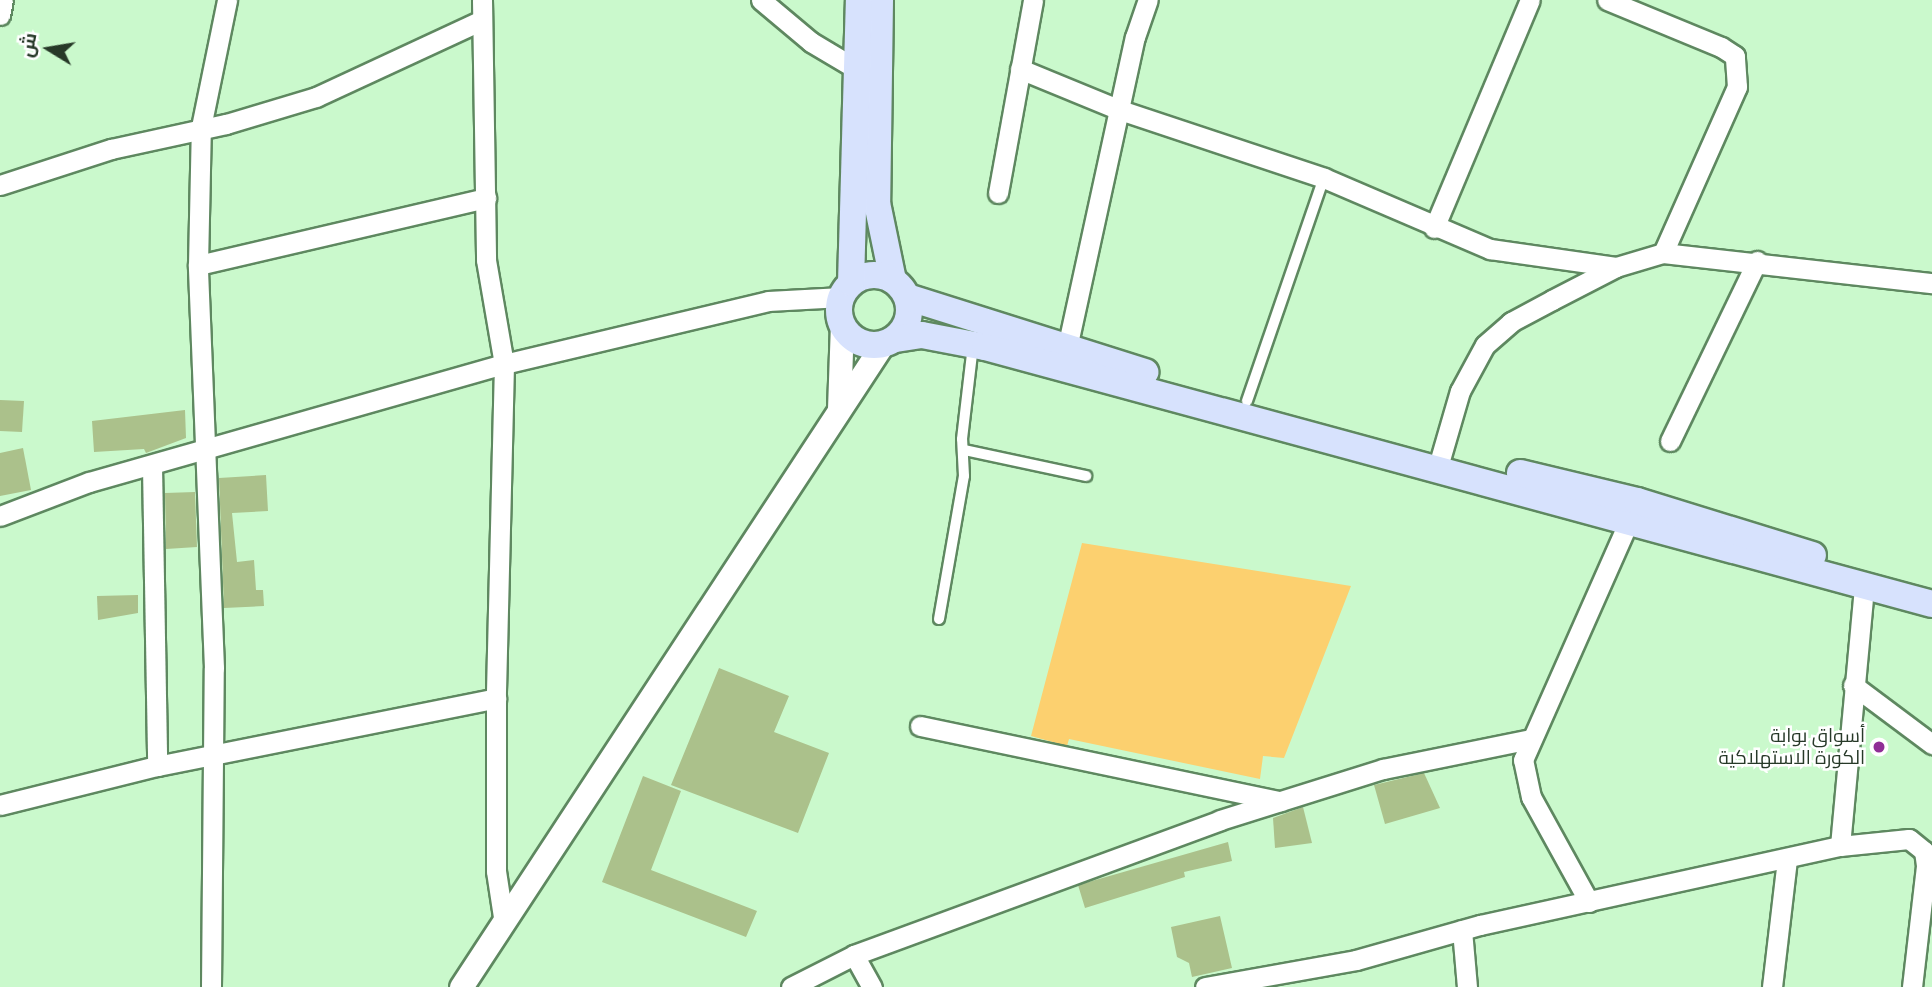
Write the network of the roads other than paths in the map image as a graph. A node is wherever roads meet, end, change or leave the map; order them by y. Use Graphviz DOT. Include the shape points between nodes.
graph roads {
  1 [pos="3,0"];
  2 [pos="227,0"];
  3 [pos="482,0"];
  4 [pos="761,0"];
  5 [pos="859,0"];
  6 [pos="880,0"];
  7 [pos="1033,0"];
  8 [pos="1148,0"];
  9 [pos="1530,0"];
  10 [pos="1607,0"];
  11 [pos="0,15"];
  12 [pos="481,21"];
  13 [pos="1020,69"];
  14 [pos="858,70"];
  15 [pos="1120,110"];
  16 [pos="201,127"];
  17 [pos="1324,178"];
  18 [pos="0,185"];
  19 [pos="998,193"];
  20 [pos="486,198"];
  21 [pos="1434,228"];
  22 [pos="1663,253"];
  23 [pos="1757,261"];
  24 [pos="198,265"];
  25 [pos="1616,267"];
  26 [pos="1932,283"];
  27 [pos="900,289"];
  28 [pos="847,290"];
  29 [pos="842,325"];
  30 [pos="889,342"];
  31 [pos="973,344"];
  32 [pos="1067,348"];
  33 [pos="504,364"];
  34 [pos="1247,401"];
  35 [pos="839,409"];
  36 [pos="1670,440"];
  37 [pos="964,450"];
  38 [pos="206,452"];
  39 [pos="1439,461"];
  40 [pos="152,466"];
  41 [pos="1086,475"];
  42 [pos="1633,512"];
  43 [pos="0,516"];
  44 [pos="1864,586"];
  45 [pos="1932,590"];
  46 [pos="1932,604"];
  47 [pos="939,619"];
  48 [pos="1853,685"];
  49 [pos="496,698"];
  50 [pos="920,726"];
  51 [pos="1530,739"];
  52 [pos="1932,744"];
  53 [pos="214,758"];
  54 [pos="157,766"];
  55 [pos="1288,802"];
  56 [pos="0,805"];
  57 [pos="1840,846"];
  58 [pos="1787,860"];
  59 [pos="1589,902"];
  60 [pos="503,917"];
  61 [pos="1462,930"];
  62 [pos="854,955"];
  63 [pos="211,987"];
  64 [pos="461,987"];
  65 [pos="790,987"];
  66 [pos="872,987"];
  67 [pos="1205,987"];
  68 [pos="1467,987"];
  69 [pos="1772,987"];
  70 [pos="1912,987"];
  1 -- 11 [label="street"];
  2 -- 16 [label="street"];
  3 -- 12 [label="street"];
  4 -- 14 [label="street" via="811,42"];
  5 -- 14 [label="main road"];
  6 -- 27 [label="main road" via="877,203"];
  7 -- 13 [label="street"];
  8 -- 15 [label="street"];
  9 -- 21 [label="street"];
  10 -- 22 [label="street" via="1721,47 1735,57 1738,66 1737,87"];
  12 -- 16 [label="street" via="316,97"];
  12 -- 20 [label="street"];
  13 -- 15 [label="street"];
  13 -- 19 [label="street"];
  14 -- 28 [label="main road"];
  15 -- 17 [label="street"];
  15 -- 32 [label="street"];
  16 -- 18 [label="street" via="111,149"];
  16 -- 24 [label="street"];
  17 -- 21 [label="street"];
  17 -- 34 [label="lane"];
  20 -- 24 [label="street"];
  20 -- 33 [label="street" via="486,260"];
  21 -- 25 [label="street" via="1490,249"];
  22 -- 23 [label="street"];
  22 -- 25 [label="street"];
  23 -- 26 [label="street"];
  23 -- 36 [label="street"];
  24 -- 38 [label="street"];
  25 -- 39 [label="street" via="1511,322 1485,345 1460,391"];
  27 -- 28 [label="main road" via="872,275"];
  27 -- 30 [label="main road" via="905,327"];
  27 -- 32 [label="main road"];
  28 -- 29 [label="main road"];
  28 -- 33 [label="street" via="768,301"];
  29 -- 30 [label="main road" via="859,341"];
  29 -- 35 [label="street"];
  30 -- 31 [label="main road" via="922,335"];
  30 -- 35 [label="street"];
  31 -- 37 [label="lane"];
  31 -- 39 [label="main road"];
  32 -- 34 [label="main road"];
  33 -- 38 [label="street"];
  33 -- 49 [label="street"];
  34 -- 39 [label="main road"];
  35 -- 60 [label="street"];
  37 -- 41 [label="lane"];
  37 -- 47 [label="lane" via="964,476"];
  38 -- 40 [label="street"];
  38 -- 53 [label="street"];
  39 -- 42 [label="main road"];
  40 -- 43 [label="street" via="60,491"];
  40 -- 54 [label="street"];
  42 -- 44 [label="main road"];
  42 -- 45 [label="main road"];
  42 -- 51 [label="street"];
  44 -- 46 [label="main road"];
  44 -- 48 [label="street"];
  48 -- 52 [label="street"];
  48 -- 57 [label="street"];
  49 -- 53 [label="street"];
  49 -- 60 [label="street" via="496,871"];
  50 -- 55 [label="street"];
  51 -- 55 [label="street" via="1383,769"];
  51 -- 59 [label="street" via="1523,760 1524,782"];
  53 -- 54 [label="street"];
  53 -- 63 [label="street"];
  54 -- 56 [label="street"];
  55 -- 62 [label="street" via="1140,847"];
  57 -- 58 [label="street"];
  57 -- 70 [label="street" via="1909,839 1924,851"];
  58 -- 59 [label="street"];
  58 -- 69 [label="street"];
  59 -- 61 [label="street"];
  60 -- 64 [label="street"];
  61 -- 67 [label="street" via="1356,960"];
  61 -- 68 [label="street"];
  62 -- 65 [label="street"];
  62 -- 66 [label="street"];
}
